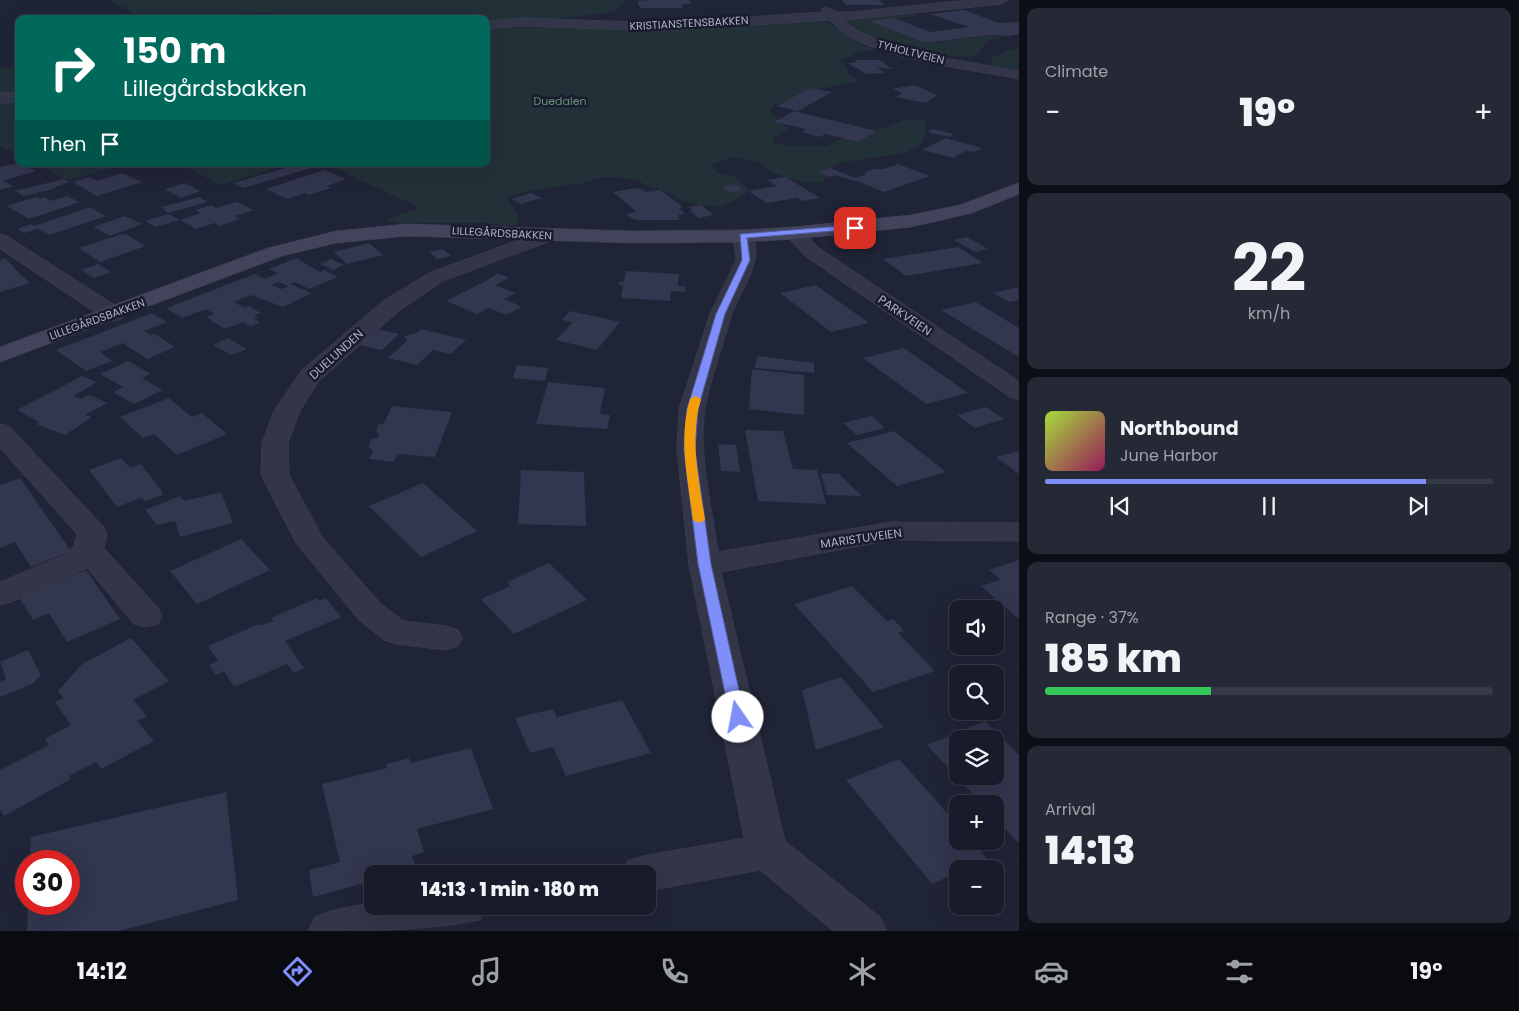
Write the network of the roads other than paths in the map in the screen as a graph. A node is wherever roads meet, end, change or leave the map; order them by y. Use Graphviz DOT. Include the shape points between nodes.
graph roads {
  1 [pos="818,0"];
  2 [pos="1002,0"];
  3 [pos="832,16"];
  4 [pos="490,25"];
  5 [pos="1019,75"];
  6 [pos="15,97"];
  7 [pos="0,98"];
  8 [pos="1019,188"];
  9 [pos="794,233"];
  10 [pos="546,236"];
  11 [pos="743,236"];
  12 [pos="0,240"];
  13 [pos="112,314"];
  14 [pos="0,355"];
  15 [pos="1019,392"];
  16 [pos="0,432"];
  17 [pos="1019,532"];
  18 [pos="88,550"];
  19 [pos="704,564"];
  20 [pos="0,594"];
  21 [pos="146,616"];
  22 [pos="446,638"];
  23 [pos="767,851"];
  24 [pos="656,872"];
  25 [pos="416,915"];
  26 [pos="330,931"];
  27 [pos="865,931"];
  1 -- 3 [label="street, TYHOLTVEIEN"];
  2 -- 3 [label="street, KRISTIANSTENSBAKKEN"];
  3 -- 4 [label="street, KRISTIANSTENSBAKKEN" via="662,27 524,22"];
  3 -- 5 [label="street, TYHOLTVEIEN" via="850,32 882,46"];
  6 -- 7 [label="street"];
  8 -- 9 [label="street, LILLEGÅRDSBAKKEN" via="965,209 911,221"];
  9 -- 11 [label="street, LILLEGÅRDSBAKKEN"];
  9 -- 15 [label="street, PARKVEIEN" via="812,252"];
  10 -- 11 [label="street, LILLEGÅRDSBAKKEN"];
  10 -- 13 [label="street, LILLEGÅRDSBAKKEN" via="406,230 336,237 275,252"];
  10 -- 22 [label="street, DUELUNDEN" via="436,277 391,306 310,376 287,411 274,442 275,475 311,543 370,612 396,632"];
  11 -- 19 [label="street" via="746,260 721,314 692,409 690,450"];
  12 -- 13 [label="street"];
  13 -- 14 [label="street, LILLEGÅRDSBAKKEN"];
  16 -- 18 [label="street" via="92,533"];
  17 -- 19 [label="street, MARISTUVEIEN" via="891,531"];
  18 -- 20 [label="street" via="73,564"];
  18 -- 21 [label="street"];
  19 -- 23 [label="street"];
  23 -- 24 [label="street"];
  23 -- 27 [label="street"];
  25 -- 26 [label="street"];
}
